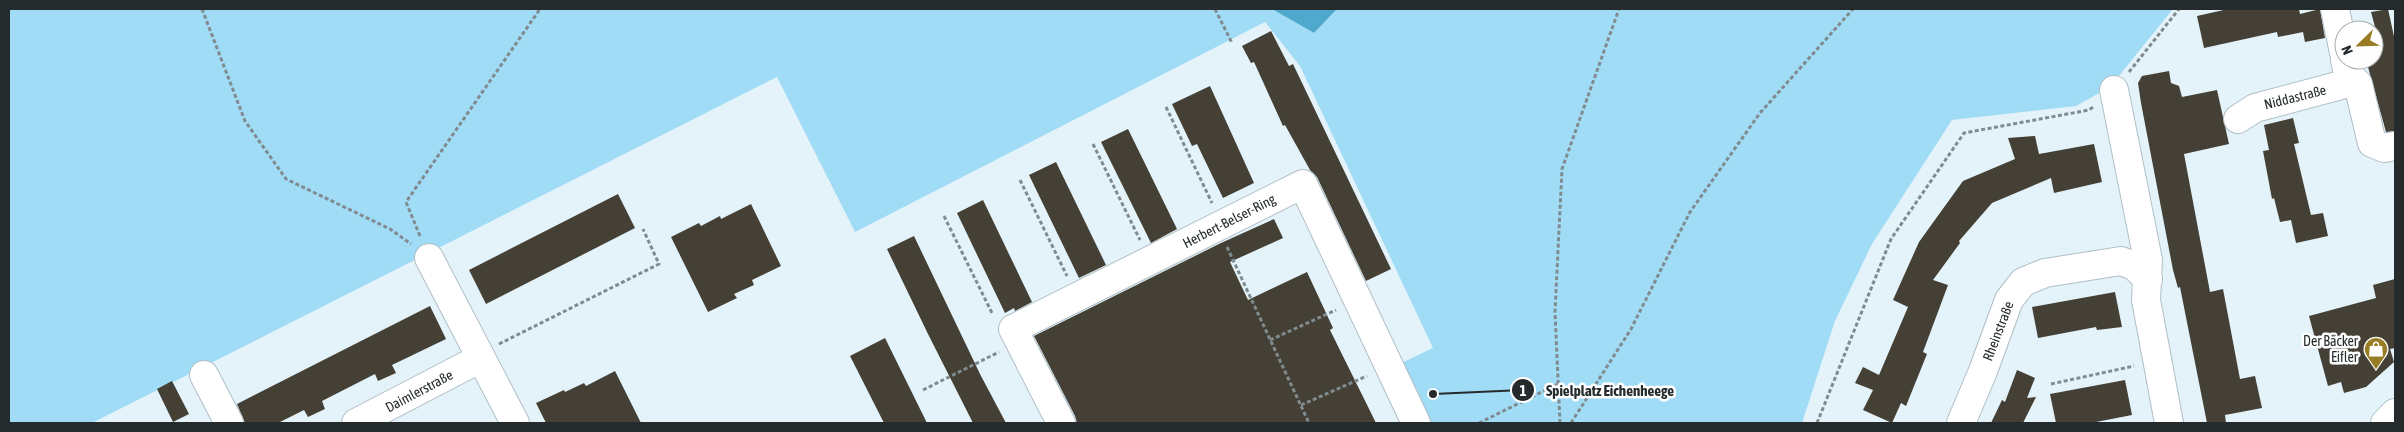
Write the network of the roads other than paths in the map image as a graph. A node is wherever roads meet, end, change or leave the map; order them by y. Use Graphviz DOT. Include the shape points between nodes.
graph roads {
  1 [pos="2347,70"];
  2 [pos="2350,70"];
  3 [pos="2114,90"];
  4 [pos="2238,119"];
  5 [pos="2395,146"];
  6 [pos="430,258"];
  7 [pos="2148,279"];
  8 [pos="481,358"];
  9 [pos="204,375"];
  10 [pos="2395,413"];
  11 [pos="228,423"];
  12 [pos="356,423"];
  13 [pos="515,423"];
  14 [pos="1061,423"];
  15 [pos="1416,423"];
  16 [pos="1960,423"];
  17 [pos="2169,423"];
  18 [pos="2385,423"];
  1 -- 4 [label="street, Niddastraße" via="2348,80 2340,86 2255,108"];
  2 -- 5 [label="street" via="2358,84 2372,143 2384,148"];
  3 -- 7 [label="street" via="2148,260"];
  6 -- 8 [label="street"];
  7 -- 16 [label="street, Rheinstraße" via="2134,266 2121,261 2045,273 2023,282 2009,300"];
  7 -- 17 [label="street" via="2146,300"];
  8 -- 12 [label="street, Daimlerstraße"];
  8 -- 13 [label="street"];
  9 -- 11 [label="street"];
  10 -- 18 [label="street"];
  14 -- 15 [label="street, Herbert-Belser-Ring" via="1017,335 1077,297 1303,184"];
}
